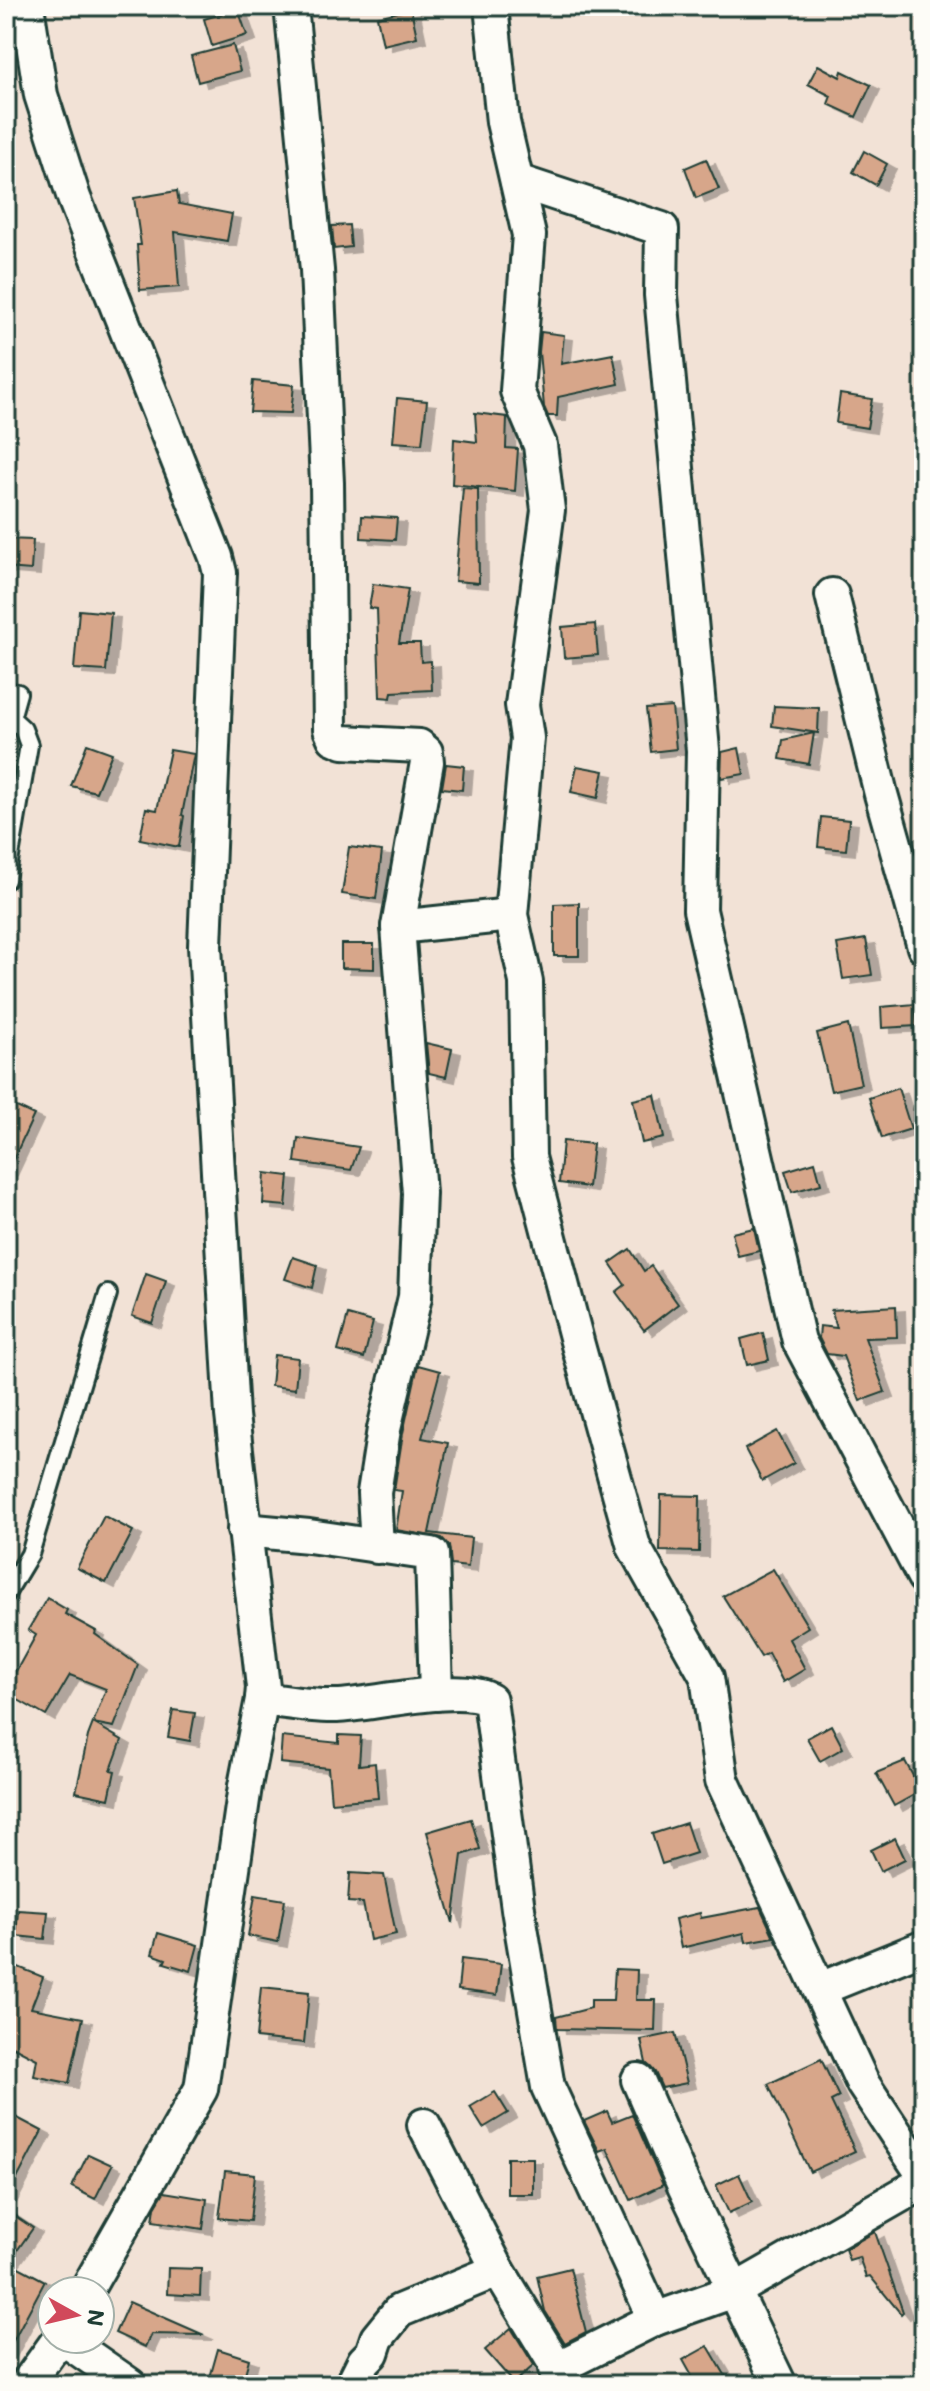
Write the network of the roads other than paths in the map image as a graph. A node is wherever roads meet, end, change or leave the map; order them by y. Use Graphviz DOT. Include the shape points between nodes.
graph roads {
  1 [pos="27,6"];
  2 [pos="291,6"];
  3 [pos="491,6"];
  4 [pos="517,181"];
  5 [pos="832,595"];
  6 [pos="6,691"];
  7 [pos="6,880"];
  8 [pos="916,890"];
  9 [pos="511,915"];
  10 [pos="398,927"];
  11 [pos="924,947"];
  12 [pos="108,1294"];
  13 [pos="244,1530"];
  14 [pos="377,1547"];
  15 [pos="924,1577"];
  16 [pos="6,1594"];
  17 [pos="436,1694"];
  18 [pos="262,1699"];
  19 [pos="924,1947"];
  20 [pos="820,1989"];
  21 [pos="638,2080"];
  22 [pos="424,2125"];
  23 [pos="924,2176"];
  24 [pos="924,2182"];
  25 [pos="498,2270"];
  26 [pos="95,2275"];
  27 [pos="734,2291"];
  28 [pos="655,2319"];
  29 [pos="49,2355"];
  30 [pos="85,2355"];
  31 [pos="562,2377"];
  32 [pos="26,2385"];
  33 [pos="130,2385"];
  34 [pos="352,2385"];
  35 [pos="780,2385"];
  1 -- 13 [label="street" via="41,95 74,198 220,573 205,946 232,1415"];
  2 -- 10 [label="street" via="317,270 330,729 343,742 419,746 426,752"];
  3 -- 4 [label="street" via="503,122"];
  4 -- 9 [label="street" via="529,246 517,391 540,445 548,510 522,705 527,738"];
  4 -- 15 [label="street" via="662,229 661,295 703,750 700,910 799,1341"];
  5 -- 8 [label="street"];
  6 -- 7 [label="lane" via="18,693 11,718 29,745"];
  8 -- 11 [label="street"];
  9 -- 10 [label="street"];
  9 -- 20 [label="street" via="526,982 529,1157 634,1547 707,1677 722,1780"];
  10 -- 14 [label="street" via="418,1208 414,1309 374,1493"];
  12 -- 16 [label="lane" via="30,1554"];
  13 -- 14 [label="street"];
  13 -- 18 [label="street"];
  14 -- 17 [label="street" via="432,1554"];
  17 -- 18 [label="street" via="332,1707"];
  17 -- 28 [label="street" via="483,1696 493,1708 518,1909 548,2087"];
  18 -- 26 [label="street" via="201,2089"];
  19 -- 20 [label="street"];
  20 -- 23 [label="street" via="863,2084"];
  21 -- 27 [label="street"];
  22 -- 25 [label="street"];
  24 -- 27 [label="street"];
  25 -- 31 [label="street"];
  25 -- 34 [label="street" via="399,2311 377,2338"];
  27 -- 28 [label="street"];
  27 -- 35 [label="street"];
  28 -- 31 [label="street"];
  29 -- 32 [label="street"];
  30 -- 33 [label="street"];
}
